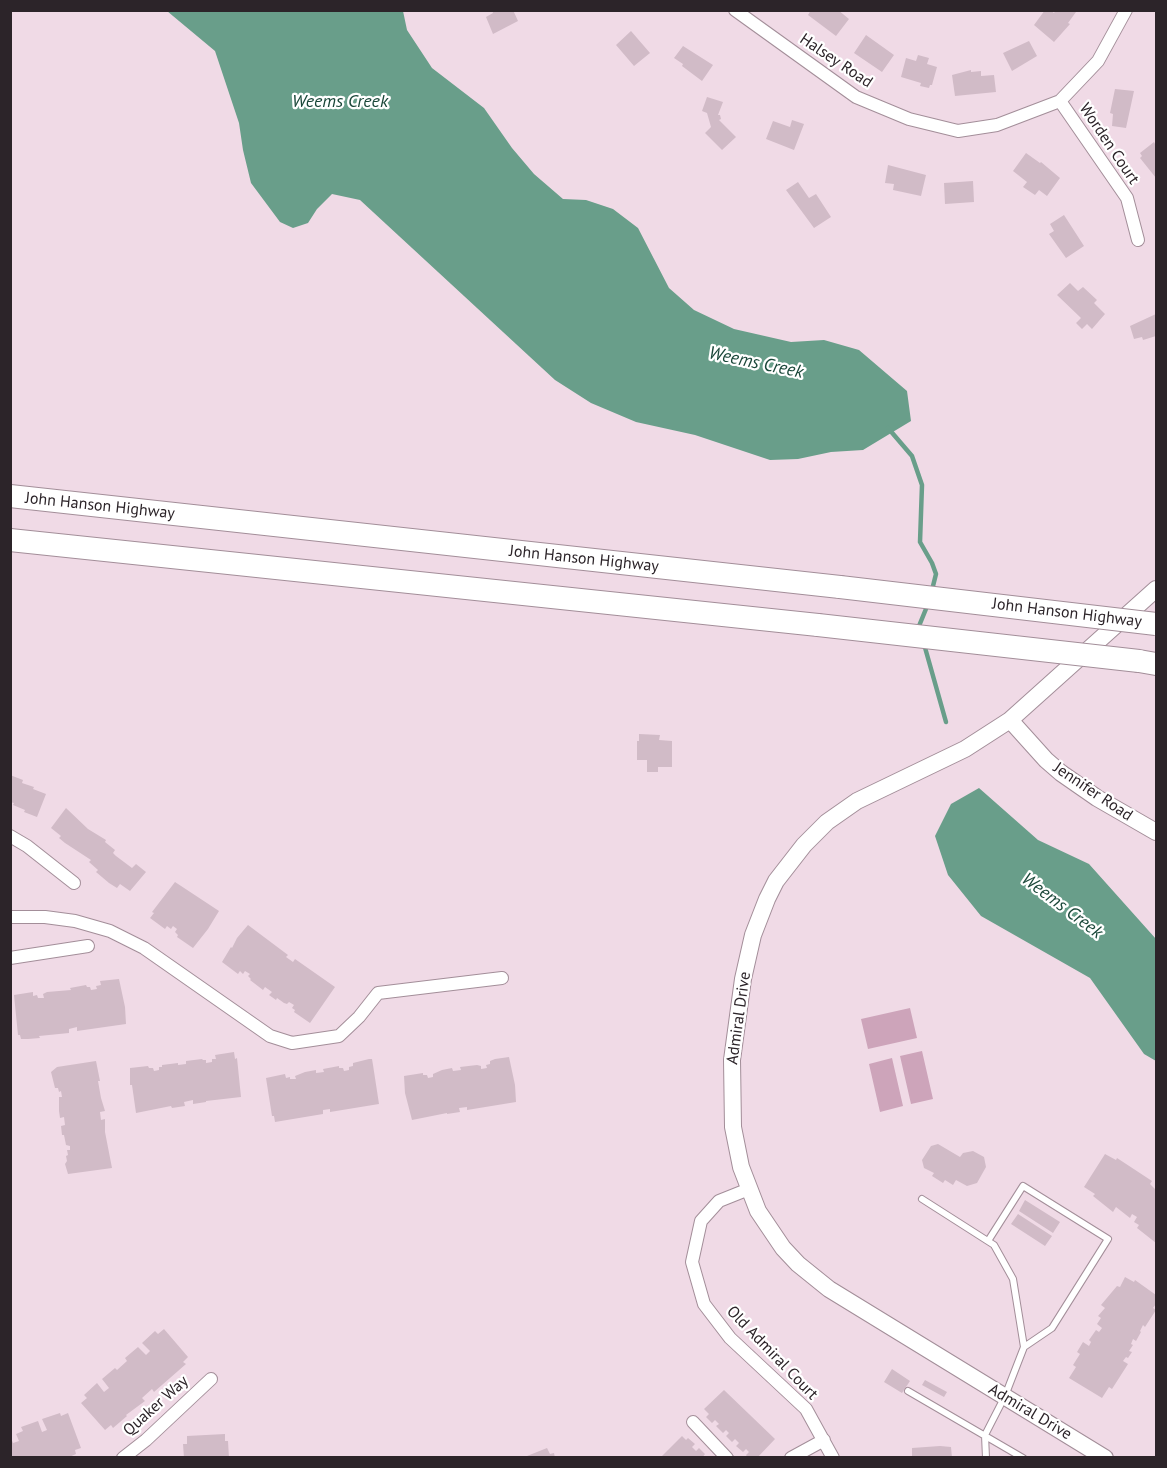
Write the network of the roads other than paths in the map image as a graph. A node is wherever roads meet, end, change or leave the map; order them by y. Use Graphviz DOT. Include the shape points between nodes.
graph roads {
  1 [pos="735,10"];
  2 [pos="1126,10"];
  3 [pos="1060,101"];
  4 [pos="1138,240"];
  5 [pos="10,496"];
  6 [pos="10,540"];
  7 [pos="1156,589"];
  8 [pos="1156,624"];
  9 [pos="1148,662"];
  10 [pos="1010,720"];
  11 [pos="1156,832"];
  12 [pos="10,836"];
  13 [pos="74,883"];
  14 [pos="10,917"];
  15 [pos="88,946"];
  16 [pos="10,958"];
  17 [pos="502,978"];
  18 [pos="749,1190"];
  19 [pos="922,1199"];
  20 [pos="988,1241"];
  21 [pos="1024,1347"];
  22 [pos="211,1379"];
  23 [pos="908,1391"];
  24 [pos="1005,1396"];
  25 [pos="693,1422"];
  26 [pos="986,1435"];
  27 [pos="824,1440"];
  28 [pos="123,1458"];
  29 [pos="726,1458"];
  30 [pos="791,1458"];
  31 [pos="833,1458"];
  32 [pos="986,1458"];
  33 [pos="1023,1458"];
  34 [pos="1105,1458"];
  1 -- 3 [label="street, Halsey Road" via="856,97 909,119 958,131 997,125"];
  2 -- 3 [label="street, Halsey Road" via="1098,61"];
  3 -- 4 [label="street, Worden Court" via="1126,198"];
  5 -- 8 [label="highway, John Hanson Highway, bridge"];
  6 -- 9 [label="highway, bridge"];
  7 -- 10 [label="street, Admiral Drive"];
  10 -- 11 [label="street, Jennifer Road" via="1061,773"];
  10 -- 18 [label="street, Admiral Drive" via="965,749 841,811 804,845 776,881 759,917 748,955 732,1060 733,1127"];
  12 -- 13 [label="street"];
  14 -- 17 [label="street" via="75,921 110,931 144,948 270,1036 292,1043 339,1036 378,993"];
  15 -- 16 [label="street"];
  18 -- 24 [label="street, Admiral Drive" via="777,1239 813,1277"];
  18 -- 27 [label="street, Old Admiral Court" via="718,1201 701,1221 692,1262 704,1304 730,1338 806,1409"];
  19 -- 20 [label="lane"];
  20 -- 21 [label="lane" via="1013,1279"];
  20 -- 21 [label="lane" via="1023,1186 1108,1239 1052,1328"];
  21 -- 24 [label="lane"];
  22 -- 28 [label="street, Quaker Way"];
  23 -- 26 [label="lane"];
  24 -- 26 [label="lane"];
  24 -- 34 [label="street, Admiral Drive"];
  25 -- 29 [label="street"];
  26 -- 32 [label="lane"];
  26 -- 33 [label="lane"];
  27 -- 30 [label="street"];
  27 -- 31 [label="street, Old Admiral Court"];
}
